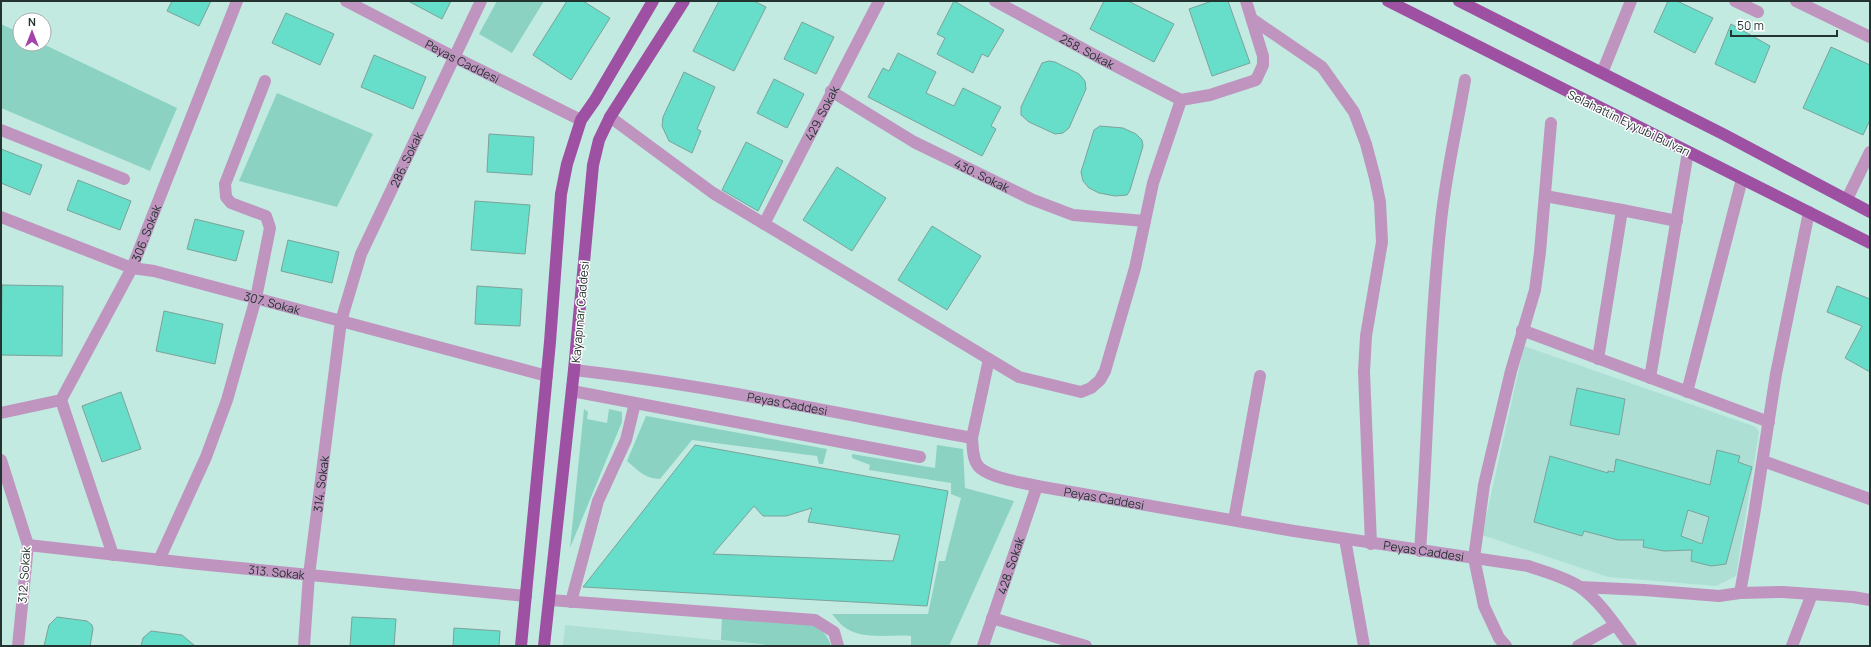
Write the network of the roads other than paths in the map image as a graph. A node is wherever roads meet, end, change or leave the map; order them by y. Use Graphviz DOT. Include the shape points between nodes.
graph roads {
  1 [pos="237,1"];
  2 [pos="346,1"];
  3 [pos="481,1"];
  4 [pos="653,1"];
  5 [pos="684,1"];
  6 [pos="879,1"];
  7 [pos="995,1"];
  8 [pos="1246,1"];
  9 [pos="1388,1"];
  10 [pos="1459,1"];
  11 [pos="1631,1"];
  12 [pos="1735,1"];
  13 [pos="1796,1"];
  14 [pos="1758,12"];
  15 [pos="1252,19"];
  16 [pos="1870,37"];
  17 [pos="454,58"];
  18 [pos="1602,73"];
  19 [pos="1464,80"];
  20 [pos="265,82"];
  21 [pos="832,91"];
  22 [pos="1181,100"];
  23 [pos="610,116"];
  24 [pos="581,120"];
  25 [pos="1551,123"];
  26 [pos="1,130"];
  27 [pos="1688,152"];
  28 [pos="1870,152"];
  29 [pos="124,179"];
  30 [pos="1742,179"];
  31 [pos="1545,196"];
  32 [pos="1847,200"];
  33 [pos="1622,210"];
  34 [pos="1809,212"];
  35 [pos="1870,212"];
  36 [pos="1,217"];
  37 [pos="1145,221"];
  38 [pos="1677,221"];
  39 [pos="764,224"];
  40 [pos="1870,243"];
  41 [pos="132,268"];
  42 [pos="256,298"];
  43 [pos="341,321"];
  44 [pos="1522,330"];
  45 [pos="989,359"];
  46 [pos="1598,359"];
  47 [pos="574,370"];
  48 [pos="547,376"];
  49 [pos="1260,376"];
  50 [pos="1650,378"];
  51 [pos="572,391"];
  52 [pos="1687,392"];
  53 [pos="61,400"];
  54 [pos="635,403"];
  55 [pos="1,413"];
  56 [pos="1769,422"];
  57 [pos="972,438"];
  58 [pos="920,457"];
  59 [pos="1,460"];
  60 [pos="1763,461"];
  61 [pos="1037,486"];
  62 [pos="1870,499"];
  63 [pos="1234,520"];
  64 [pos="1345,539"];
  65 [pos="1371,544"];
  66 [pos="28,545"];
  67 [pos="1420,551"];
  68 [pos="113,555"];
  69 [pos="1474,558"];
  70 [pos="159,560"];
  71 [pos="309,575"];
  72 [pos="1580,587"];
  73 [pos="1740,593"];
  74 [pos="1812,594"];
  75 [pos="526,596"];
  76 [pos="550,600"];
  77 [pos="1870,600"];
  78 [pos="571,602"];
  79 [pos="992,618"];
  80 [pos="1615,625"];
  81 [pos="18,646"];
  82 [pos="304,646"];
  83 [pos="521,646"];
  84 [pos="544,646"];
  85 [pos="838,646"];
  86 [pos="983,646"];
  87 [pos="1086,646"];
  88 [pos="1364,646"];
  89 [pos="1506,646"];
  90 [pos="1578,646"];
  91 [pos="1631,646"];
  92 [pos="1792,646"];
  1 -- 41 [label="street, 306. Sokak"];
  2 -- 17 [label="street, Peyas Caddesi"];
  3 -- 17 [label="street, 286. Sokak"];
  4 -- 24 [label="main road"];
  5 -- 23 [label="main road, Kayapınar Caddesi"];
  6 -- 21 [label="street, 429. Sokak"];
  7 -- 22 [label="street, 258. Sokak"];
  8 -- 15 [label="street"];
  9 -- 27 [label="main road, Selahattin Eyyubi Bulvarı"];
  10 -- 18 [label="main road"];
  11 -- 18 [label="street"];
  12 -- 14 [label="street"];
  13 -- 16 [label="street"];
  15 -- 22 [label="street" via="1263,66 1256,80 1210,95"];
  15 -- 65 [label="street" via="1322,67 1354,112 1375,178 1380,202 1382,242 1366,336 1364,372"];
  17 -- 24 [label="street, Peyas Caddesi"];
  17 -- 43 [label="street, 286. Sokak" via="361,254"];
  18 -- 32 [label="main road"];
  19 -- 67 [label="street" via="1441,219 1428,388"];
  20 -- 42 [label="street" via="225,184 226,197 231,203 266,216 270,228"];
  21 -- 37 [label="street, 430. Sokak" via="914,142 1031,199 1073,214"];
  21 -- 39 [label="street, 429. Sokak"];
  22 -- 37 [label="street" via="1153,183"];
  23 -- 39 [label="street" via="713,193"];
  23 -- 47 [label="main road, Kayapınar Caddesi" via="599,140 593,165"];
  24 -- 48 [label="main road" via="567,164 561,194"];
  25 -- 31 [label="street"];
  26 -- 29 [label="street"];
  27 -- 30 [label="main road, Selahattin Eyyubi Bulvarı"];
  27 -- 38 [label="street"];
  28 -- 32 [label="street"];
  30 -- 34 [label="main road, Selahattin Eyyubi Bulvarı"];
  30 -- 52 [label="street"];
  31 -- 33 [label="street"];
  31 -- 44 [label="street" via="1534,290"];
  32 -- 35 [label="main road"];
  33 -- 38 [label="street"];
  33 -- 46 [label="street"];
  34 -- 40 [label="main road, Selahattin Eyyubi Bulvarı"];
  34 -- 56 [label="street" via="1776,374"];
  36 -- 41 [label="street, 307. Sokak"];
  37 -- 45 [label="street" via="1135,268 1105,371 1091,388 1081,392 1019,377"];
  38 -- 50 [label="street"];
  39 -- 45 [label="street"];
  41 -- 42 [label="street, 307. Sokak" via="154,271"];
  41 -- 53 [label="street, 306. Sokak"];
  42 -- 43 [label="street, 307. Sokak"];
  42 -- 70 [label="street" via="228,400 206,457"];
  43 -- 48 [label="street, 307. Sokak"];
  43 -- 71 [label="street, 314. Sokak"];
  44 -- 46 [label="street"];
  44 -- 69 [label="street" via="1484,485"];
  45 -- 57 [label="street"];
  46 -- 50 [label="street"];
  47 -- 51 [label="main road, Kayapınar Caddesi"];
  47 -- 57 [label="street, Peyas Caddesi" via="704,387"];
  48 -- 75 [label="main road"];
  49 -- 63 [label="street"];
  50 -- 52 [label="street"];
  51 -- 54 [label="street"];
  51 -- 76 [label="main road, Kayapınar Caddesi"];
  52 -- 56 [label="street"];
  53 -- 55 [label="street"];
  53 -- 68 [label="street"];
  54 -- 58 [label="street"];
  54 -- 78 [label="street" via="626,440 598,501"];
  56 -- 60 [label="street"];
  57 -- 61 [label="street, Peyas Caddesi" via="974,456 979,467 1004,479"];
  59 -- 66 [label="street, 312. Sokak"];
  60 -- 62 [label="street"];
  60 -- 73 [label="street"];
  61 -- 63 [label="street, Peyas Caddesi"];
  61 -- 79 [label="street, 428. Sokak"];
  63 -- 64 [label="street, Peyas Caddesi"];
  64 -- 65 [label="street, Peyas Caddesi"];
  64 -- 88 [label="street"];
  65 -- 67 [label="street, Peyas Caddesi"];
  66 -- 68 [label="street, 313. Sokak"];
  66 -- 81 [label="street, 312. Sokak"];
  67 -- 69 [label="street, Peyas Caddesi"];
  68 -- 70 [label="street, 313. Sokak"];
  69 -- 72 [label="street, Peyas Caddesi" via="1528,566"];
  69 -- 89 [label="street" via="1484,606 1499,638"];
  70 -- 71 [label="street, 313. Sokak"];
  71 -- 75 [label="street, 313. Sokak"];
  71 -- 82 [label="street, 314. Sokak"];
  72 -- 73 [label="street" via="1719,596"];
  72 -- 80 [label="street, Peyas Caddesi" via="1599,604"];
  73 -- 74 [label="street"];
  74 -- 77 [label="street"];
  74 -- 92 [label="street"];
  75 -- 83 [label="main road"];
  76 -- 78 [label="street"];
  76 -- 84 [label="main road, Kayapınar Caddesi"];
  78 -- 85 [label="street" via="816,620 834,632"];
  79 -- 86 [label="street, 428. Sokak"];
  79 -- 87 [label="street"];
  80 -- 90 [label="street"];
  80 -- 91 [label="street, Peyas Caddesi"];
}
